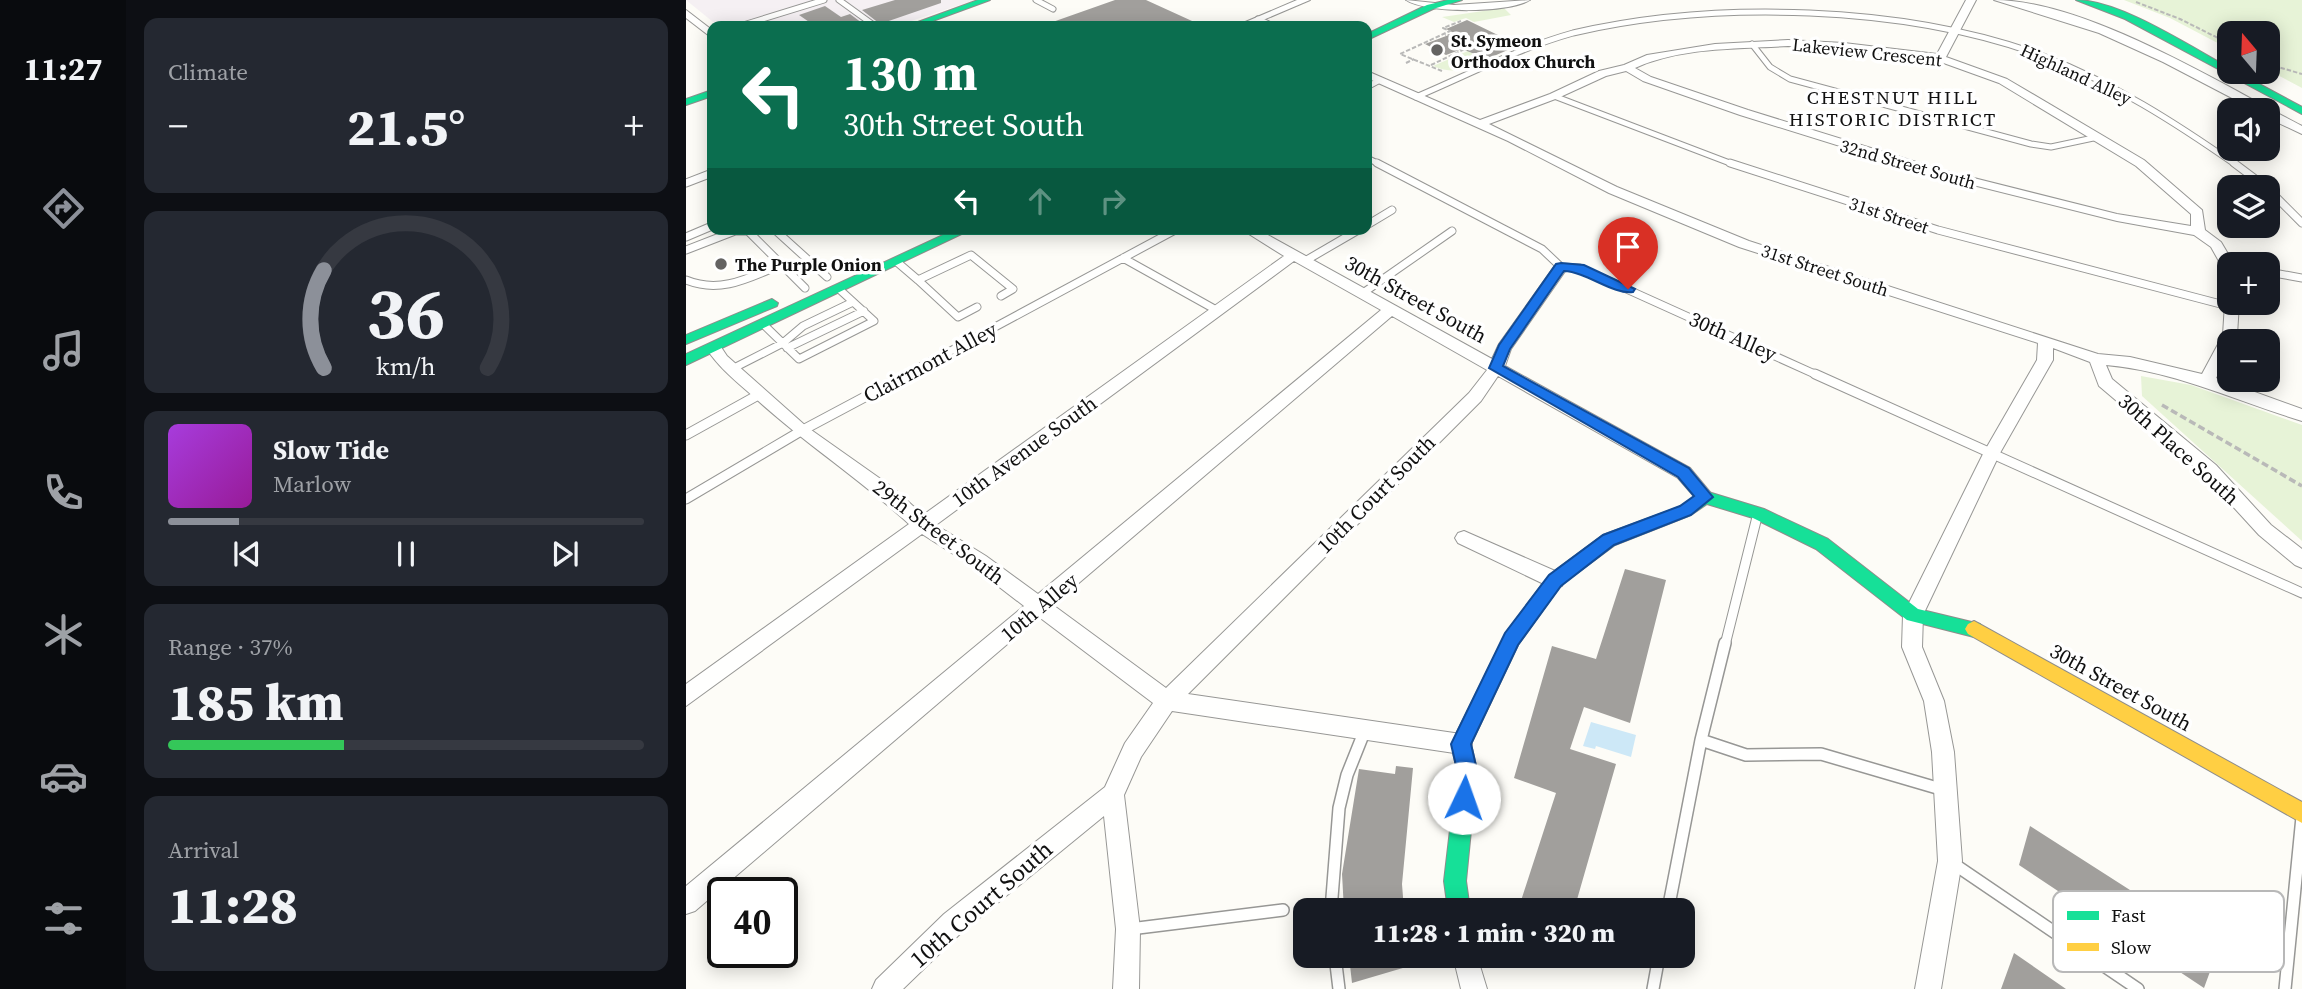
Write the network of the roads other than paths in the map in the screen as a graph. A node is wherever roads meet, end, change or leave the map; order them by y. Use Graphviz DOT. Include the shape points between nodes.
graph roads {
  1 [pos="798,0"];
  2 [pos="824,0"];
  3 [pos="839,0"];
  4 [pos="986,0"];
  5 [pos="1037,0"];
  6 [pos="1305,0"];
  7 [pos="1411,0"];
  8 [pos="1458,0"];
  9 [pos="1525,0"];
  10 [pos="1971,0"];
  11 [pos="1999,0"];
  12 [pos="2080,0"];
  13 [pos="2111,0"];
  14 [pos="808,5"];
  15 [pos="1430,6"];
  16 [pos="1053,9"];
  17 [pos="686,13"];
  18 [pos="1258,19"];
  19 [pos="756,21"];
  20 [pos="868,21"];
  21 [pos="925,21"];
  22 [pos="1253,21"];
  23 [pos="1262,21"];
  24 [pos="1955,29"];
  25 [pos="707,31"];
  26 [pos="1372,35"];
  27 [pos="1752,44"];
  28 [pos="2217,51"];
  29 [pos="1940,58"];
  30 [pos="1627,68"];
  31 [pos="1372,76"];
  32 [pos="1380,80"];
  33 [pos="1372,84"];
  34 [pos="2278,84"];
  35 [pos="707,95"];
  36 [pos="1554,96"];
  37 [pos="1416,97"];
  38 [pos="2302,97"];
  39 [pos="2240,98"];
  40 [pos="686,102"];
  41 [pos="2302,111"];
  42 [pos="2280,119"];
  43 [pos="1479,124"];
  44 [pos="2302,131"];
  45 [pos="2098,136"];
  46 [pos="1372,161"];
  47 [pos="707,175"];
  48 [pos="2250,175"];
  49 [pos="686,183"];
  50 [pos="2280,201"];
  51 [pos="1392,211"];
  52 [pos="1372,222"];
  53 [pos="2302,223"];
  54 [pos="707,228"];
  55 [pos="1452,231"];
  56 [pos="2198,231"];
  57 [pos="737,235"];
  58 [pos="752,235"];
  59 [pos="781,235"];
  60 [pos="918,235"];
  61 [pos="953,235"];
  62 [pos="1166,235"];
  63 [pos="1258,235"];
  64 [pos="1348,235"];
  65 [pos="686,237"];
  66 [pos="2221,252"];
  67 [pos="686,253"];
  68 [pos="1123,258"];
  69 [pos="1300,258"];
  70 [pos="897,262"];
  71 [pos="780,265"];
  72 [pos="1561,267"];
  73 [pos="2280,274"];
  74 [pos="827,277"];
  75 [pos="2302,278"];
  76 [pos="686,280"];
  77 [pos="918,280"];
  78 [pos="805,288"];
  79 [pos="839,289"];
  80 [pos="1363,293"];
  81 [pos="1001,296"];
  82 [pos="2217,301"];
  83 [pos="853,302"];
  84 [pos="977,307"];
  85 [pos="1391,309"];
  86 [pos="864,311"];
  87 [pos="1218,311"];
  88 [pos="2231,315"];
  89 [pos="686,324"];
  90 [pos="764,325"];
  91 [pos="686,340"];
  92 [pos="708,340"];
  93 [pos="2046,341"];
  94 [pos="785,346"];
  95 [pos="2096,359"];
  96 [pos="686,360"];
  97 [pos="1496,368"];
  98 [pos="732,369"];
  99 [pos="2207,380"];
  100 [pos="760,394"];
  101 [pos="2302,415"];
  102 [pos="801,431"];
  103 [pos="686,435"];
  104 [pos="1992,452"];
  105 [pos="1705,497"];
  106 [pos="686,499"];
  107 [pos="1758,513"];
  108 [pos="922,525"];
  109 [pos="1464,538"];
  110 [pos="2302,561"];
  111 [pos="1555,580"];
  112 [pos="2302,593"];
  113 [pos="1039,608"];
  114 [pos="1913,615"];
  115 [pos="686,696"];
  116 [pos="1167,702"];
  117 [pos="1365,730"];
  118 [pos="1701,740"];
  119 [pos="1461,744"];
  120 [pos="1945,791"];
  121 [pos="1113,795"];
  122 [pos="2302,814"];
  123 [pos="1950,861"];
  124 [pos="1331,898"];
  125 [pos="1457,898"];
  126 [pos="1670,898"];
  127 [pos="686,902"];
  128 [pos="1283,910"];
  129 [pos="1128,929"];
  130 [pos="2053,931"];
  131 [pos="1336,968"];
  132 [pos="1468,968"];
  133 [pos="1657,968"];
  134 [pos="2113,972"];
  135 [pos="885,989"];
  136 [pos="1125,989"];
  137 [pos="1339,989"];
  138 [pos="1474,989"];
  139 [pos="1653,989"];
  140 [pos="1928,989"];
  141 [pos="2138,989"];
  142 [pos="2285,989"];
  1 -- 14 [label="lane"];
  2 -- 14 [label="lane"];
  3 -- 20 [label="lane"];
  4 -- 21 [label="street"];
  5 -- 16 [label="lane"];
  6 -- 18 [label="street"];
  7 -- 15 [label="street"];
  8 -- 15 [label="street"];
  9 -- 15 [label="street" via="1459,10"];
  10 -- 24 [label="street"];
  11 -- 39 [label="street" via="2116,34"];
  12 -- 41 [label="street" via="2129,17"];
  13 -- 28 [label="street"];
  14 -- 19 [label="lane"];
  15 -- 26 [label="street"];
  17 -- 25 [label="street"];
  18 -- 22 [label="street"];
  18 -- 23 [label="lane"];
  24 -- 29 [label="street"];
  24 -- 37 [label="lane, Highland Alley" via="1791,8 1705,11 1592,28"];
  24 -- 48 [label="lane, Highland Alley" via="2045,56 2104,84"];
  27 -- 29 [label="street, Lakeview Crescent" via="1844,46"];
  27 -- 30 [label="street, Lakeview Crescent" via="1651,57"];
  27 -- 45 [label="lane" via="1777,74 1857,97 2051,147"];
  29 -- 45 [label="street, Lakeview Crescent" via="2003,81"];
  30 -- 36 [label="street, Lakeview Crescent" via="1602,73"];
  30 -- 56 [label="street, 32nd Street South" via="1647,79 1866,153 2162,228"];
  31 -- 32 [label="street, 31st Street South"];
  32 -- 33 [label="lane"];
  32 -- 37 [label="street, 31st Street South"];
  34 -- 38 [label="street"];
  35 -- 40 [label="street"];
  36 -- 43 [label="street, Lakeview Crescent"];
  36 -- 82 [label="lane, 31st Street" via="1737,166 1925,226"];
  37 -- 43 [label="street, 31st Street South"];
  42 -- 44 [label="street"];
  43 -- 93 [label="street, 31st Street South" via="1613,190 1744,244"];
  45 -- 56 [label="street, Lakeview Crescent" via="2176,192 2197,214"];
  46 -- 72 [label="lane, 30th Alley" via="1542,249"];
  47 -- 49 [label="lane"];
  50 -- 53 [label="lane, Highland Alley"];
  51 -- 52 [label="lane"];
  54 -- 65 [label="lane"];
  55 -- 80 [label="lane"];
  56 -- 66 [label="street, Lakeview Crescent"];
  57 -- 67 [label="lane"];
  58 -- 71 [label="lane"];
  59 -- 74 [label="lane"];
  60 -- 74 [label="street"];
  61 -- 70 [label="street"];
  62 -- 68 [label="lane, Clairmont Alley"];
  63 -- 69 [label="street, 30th Street South"];
  64 -- 69 [label="lane"];
  68 -- 87 [label="lane"];
  68 -- 102 [label="lane, Clairmont Alley"];
  69 -- 80 [label="street, 30th Street South"];
  69 -- 87 [label="street, 10th Avenue South"];
  70 -- 77 [label="lane"];
  70 -- 79 [label="street"];
  71 -- 76 [label="lane" via="715,288"];
  71 -- 78 [label="lane"];
  72 -- 97 [label="street, 10th Court South" via="1504,348"];
  72 -- 104 [label="lane, 30th Alley" via="1580,268"];
  73 -- 75 [label="lane"];
  74 -- 78 [label="street"];
  77 -- 81 [label="lane" via="971,255 1013,289"];
  77 -- 84 [label="lane" via="958,317"];
  78 -- 92 [label="street"];
  79 -- 83 [label="lane"];
  79 -- 90 [label="street"];
  80 -- 85 [label="street, 30th Street South"];
  83 -- 86 [label="lane"];
  83 -- 94 [label="lane" via="803,326"];
  85 -- 97 [label="street, 30th Street South"];
  85 -- 113 [label="street, 10th Alley"];
  86 -- 94 [label="lane"];
  86 -- 94 [label="lane" via="874,321 799,359"];
  87 -- 108 [label="street, 10th Avenue South"];
  88 -- 99 [label="street" via="2230,335"];
  89 -- 92 [label="street, 29th Street South"];
  90 -- 92 [label="street"];
  90 -- 94 [label="lane"];
  91 -- 92 [label="street"];
  92 -- 96 [label="street"];
  92 -- 98 [label="street, 29th Street South"];
  93 -- 95 [label="street, 31st Street South"];
  93 -- 104 [label="street" via="2045,360"];
  94 -- 98 [label="lane"];
  95 -- 99 [label="street, 31st Street South"];
  95 -- 110 [label="street, 30th Place South" via="2105,382 2210,470 2264,530"];
  97 -- 105 [label="street, 30th Street South" via="1684,472"];
  97 -- 116 [label="street, 10th Court South" via="1475,397"];
  98 -- 100 [label="street, 29th Street South"];
  99 -- 101 [label="street, 31st Street South"];
  100 -- 102 [label="street, 29th Street South"];
  100 -- 103 [label="lane"];
  102 -- 106 [label="lane, Clairmont Alley"];
  102 -- 108 [label="street, 29th Street South" via="886,492"];
  104 -- 112 [label="lane, 30th Alley"];
  104 -- 114 [label="street"];
  105 -- 107 [label="street"];
  105 -- 111 [label="street" via="1685,511 1608,540"];
  107 -- 114 [label="street" via="1822,544"];
  107 -- 118 [label="lane"];
  108 -- 113 [label="street, 29th Street South" via="979,561"];
  108 -- 115 [label="street, 10th Avenue South"];
  109 -- 111 [label="street"];
  111 -- 119 [label="street" via="1512,639"];
  113 -- 116 [label="street, 29th Street South"];
  113 -- 127 [label="street, 10th Alley"];
  114 -- 120 [label="street" via="1912,647 1934,701"];
  114 -- 122 [label="street, 30th Street South" via="1977,629"];
  116 -- 117 [label="street, 29th Street South"];
  116 -- 121 [label="street, 10th Court South" via="1133,750"];
  117 -- 119 [label="street, 29th Street South"];
  117 -- 124 [label="lane" via="1348,774 1334,837"];
  118 -- 120 [label="lane" via="1746,755 1821,754"];
  118 -- 126 [label="lane"];
  119 -- 125 [label="street" via="1467,770"];
  120 -- 123 [label="street"];
  121 -- 129 [label="street"];
  121 -- 135 [label="street, 10th Court South" via="953,923"];
  122 -- 142 [label="lane"];
  123 -- 130 [label="lane"];
  123 -- 140 [label="street"];
  128 -- 129 [label="lane"];
  129 -- 136 [label="street"];
  131 -- 137 [label="lane"];
  132 -- 138 [label="street"];
  133 -- 139 [label="lane"];
  134 -- 141 [label="lane"];
}
